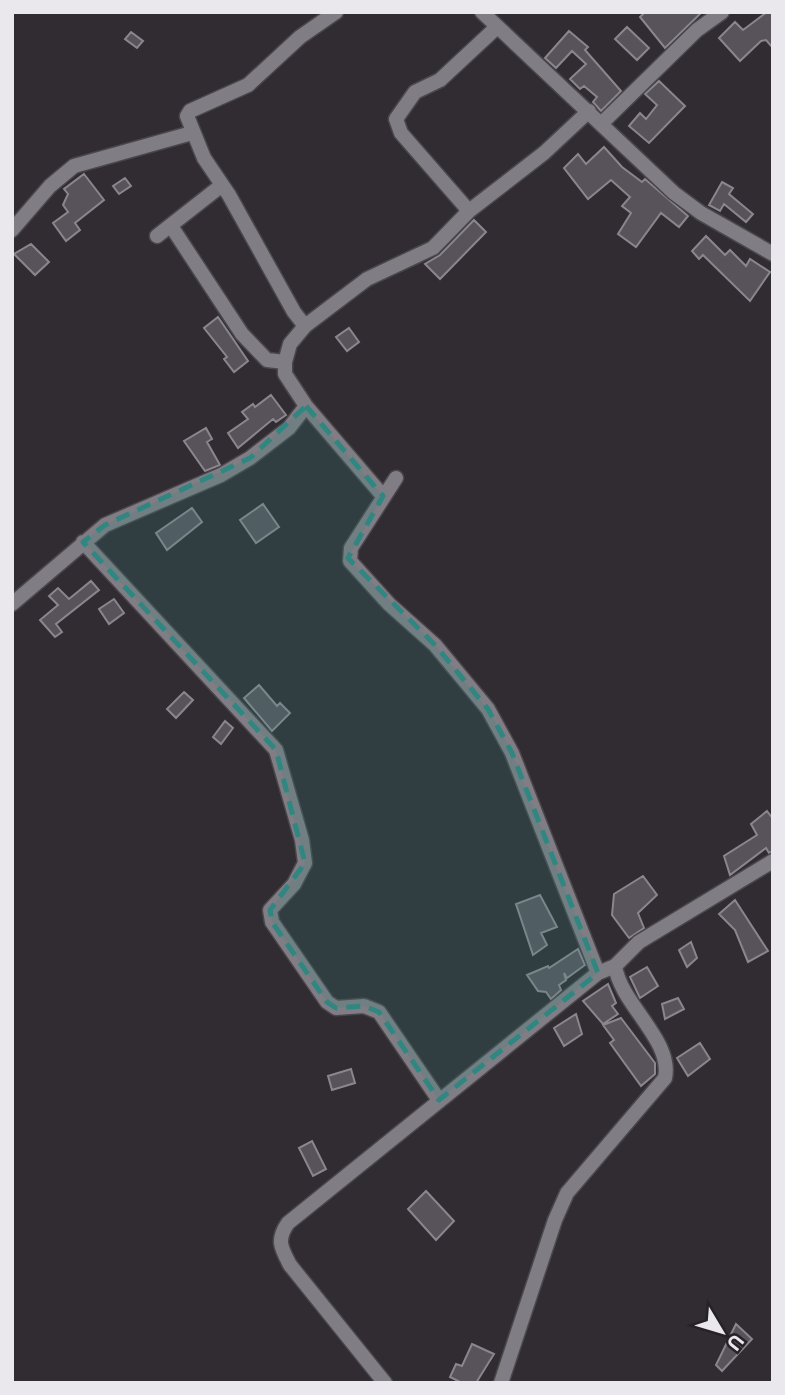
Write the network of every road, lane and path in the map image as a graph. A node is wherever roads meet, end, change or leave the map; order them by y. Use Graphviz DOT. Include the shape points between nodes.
graph roads {
  1 [pos="336,12"];
  2 [pos="482,12"];
  3 [pos="722,12"];
  4 [pos="497,27"];
  5 [pos="589,111"];
  6 [pos="601,122"];
  7 [pos="189,124"];
  8 [pos="222,185"];
  9 [pos="469,211"];
  10 [pos="171,226"];
  11 [pos="12,230"];
  12 [pos="157,236"];
  13 [pos="773,254"];
  14 [pos="300,320"];
  15 [pos="280,362"];
  16 [pos="306,406"];
  17 [pos="396,478"];
  18 [pos="383,496"];
  19 [pos="83,542"];
  20 [pos="12,604"];
  21 [pos="773,861"];
  22 [pos="615,966"];
  23 [pos="598,973"];
  24 [pos="439,1100"];
  25 [pos="385,1383"];
  26 [pos="501,1383"];
  1 -- 7 [label="street" via="300,37 248,85 190,111"];
  2 -- 4 [label="street"];
  3 -- 6 [label="street"];
  4 -- 5 [label="street"];
  4 -- 9 [label="street" via="440,80 415,92 396,119 401,133"];
  5 -- 6 [label="street"];
  5 -- 9 [label="street"];
  6 -- 13 [label="street" via="674,193"];
  7 -- 8 [label="street"];
  7 -- 11 [label="street" via="74,166"];
  8 -- 10 [label="street"];
  8 -- 14 [label="street"];
  9 -- 14 [label="street" via="433,248 367,279"];
  10 -- 12 [label="street"];
  10 -- 15 [label="street" via="242,334 265,358"];
  14 -- 15 [label="street"];
  15 -- 16 [label="street"];
  16 -- 18 [label="street"];
  16 -- 19 [label="street" via="289,428 250,458 105,525"];
  17 -- 18 [label="street"];
  18 -- 23 [label="street" via="351,548 350,561 435,645 488,709 512,753"];
  19 -- 20 [label="street"];
  19 -- 24 [label="street" via="276,750 305,863 294,884 270,910 272,922 327,1002 336,1008 364,1006 379,1012"];
  21 -- 22 [label="street" via="639,942"];
  22 -- 23 [label="street"];
  22 -- 26 [label="street" via="626,994 661,1048 667,1065 664,1078 568,1193"];
  23 -- 24 [label="street"];
  24 -- 25 [label="street" via="288,1223 280,1235 290,1265"];
}
